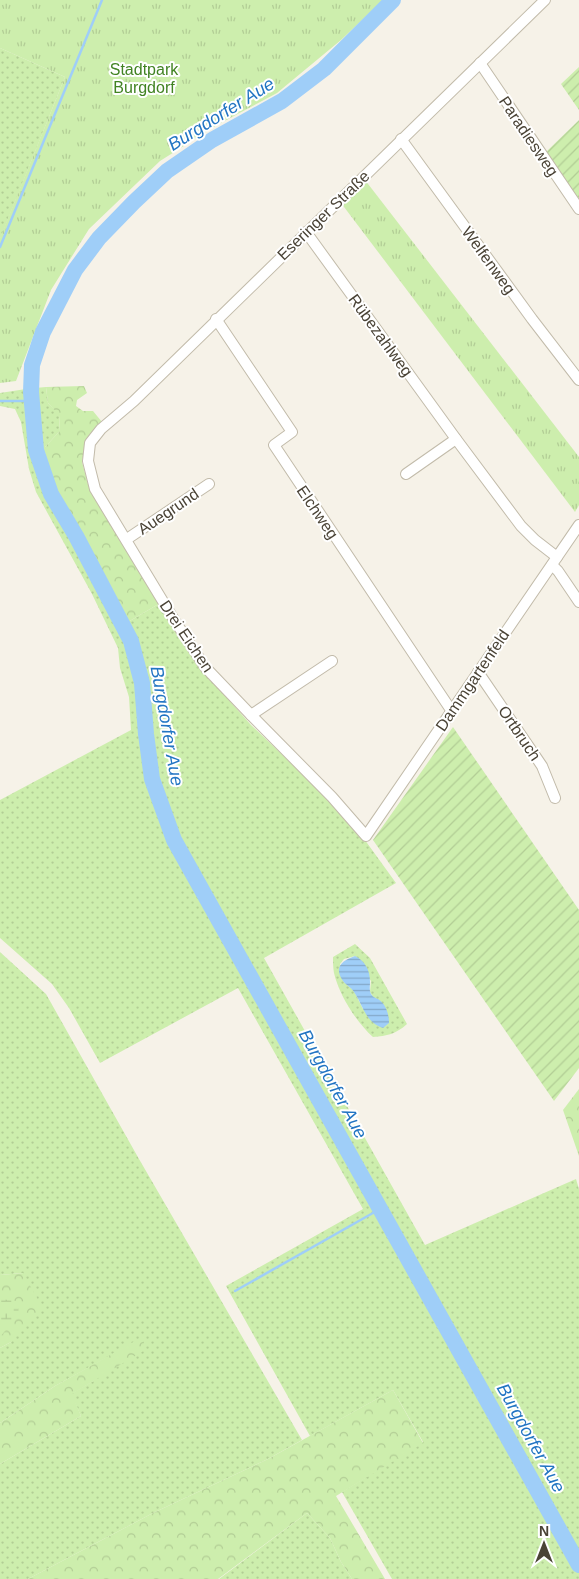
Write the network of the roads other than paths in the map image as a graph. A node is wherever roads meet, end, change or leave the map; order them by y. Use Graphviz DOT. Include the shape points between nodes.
graph roads {
  1 [pos="545,0"];
  2 [pos="480,63"];
  3 [pos="401,139"];
  4 [pos="579,209"];
  5 [pos="306,232"];
  6 [pos="216,319"];
  7 [pos="579,380"];
  8 [pos="101,429"];
  9 [pos="456,439"];
  10 [pos="406,474"];
  11 [pos="210,484"];
  12 [pos="579,525"];
  13 [pos="127,539"];
  14 [pos="554,561"];
  15 [pos="579,602"];
  16 [pos="332,661"];
  17 [pos="478,672"];
  18 [pos="451,710"];
  19 [pos="251,715"];
  20 [pos="555,798"];
  21 [pos="366,836"];
  1 -- 2 [label="street, Eseringer Straße"];
  2 -- 3 [label="street, Eseringer Straße"];
  2 -- 4 [label="street, Paradiesweg"];
  3 -- 5 [label="street, Eseringer Straße"];
  3 -- 7 [label="street, Welfenweg"];
  5 -- 6 [label="street, Eseringer Straße"];
  5 -- 9 [label="street, Rübezahlweg"];
  6 -- 8 [label="street, Eseringer Straße" via="134,401"];
  6 -- 18 [label="street, Elchweg" via="292,432 274,445"];
  8 -- 13 [label="street, Drei Eichen" via="90,443 88,461 95,488"];
  9 -- 10 [label="street"];
  9 -- 14 [label="street, Rübezahlweg" via="521,526"];
  11 -- 13 [label="street, Auegrund"];
  12 -- 14 [label="street, Dammgartenfeld"];
  13 -- 19 [label="street, Drei Eichen" via="206,667"];
  14 -- 15 [label="street, Rübezahlweg"];
  14 -- 17 [label="street, Dammgartenfeld"];
  16 -- 19 [label="street"];
  17 -- 18 [label="street, Dammgartenfeld"];
  17 -- 20 [label="street, Ortbruch" via="542,766"];
  18 -- 21 [label="street, Dammgartenfeld"];
  19 -- 21 [label="street, Drei Eichen"];
}
